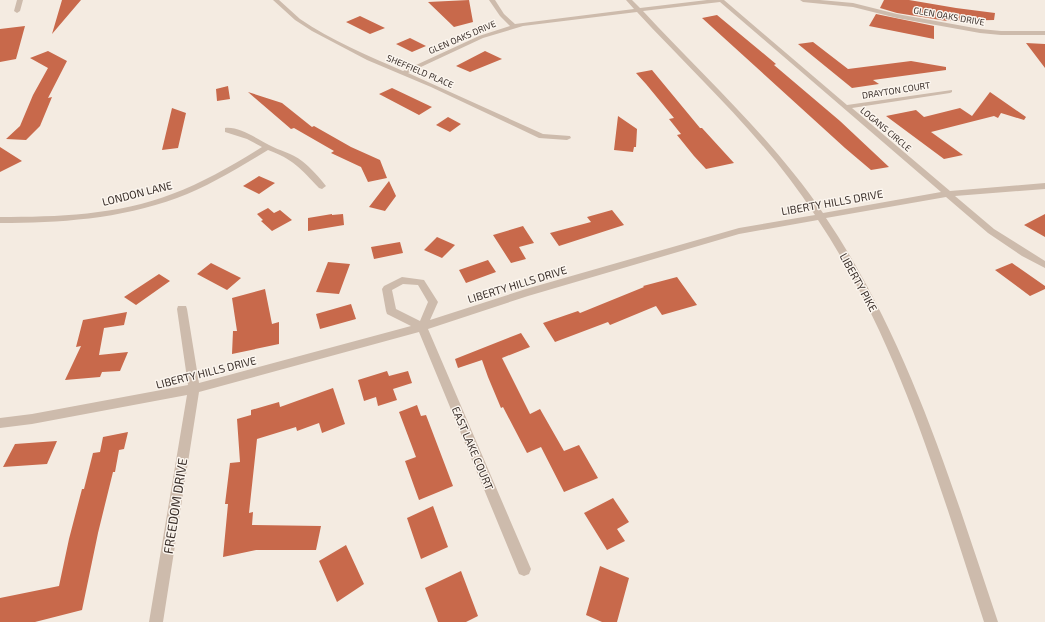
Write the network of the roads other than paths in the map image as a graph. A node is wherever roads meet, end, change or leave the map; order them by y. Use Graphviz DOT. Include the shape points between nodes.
graph roads {
  1 [pos="20,0"];
  2 [pos="276,0"];
  3 [pos="492,0"];
  4 [pos="629,0"];
  5 [pos="721,0"];
  6 [pos="803,0"];
  7 [pos="855,3"];
  8 [pos="638,9"];
  9 [pos="17,10"];
  10 [pos="513,26"];
  11 [pos="1045,33"];
  12 [pos="403,73"];
  13 [pos="950,91"];
  14 [pos="845,107"];
  15 [pos="228,130"];
  16 [pos="568,138"];
  17 [pos="268,147"];
  18 [pos="322,186"];
  19 [pos="1045,186"];
  20 [pos="947,194"];
  21 [pos="821,217"];
  22 [pos="0,220"];
  23 [pos="1045,265"];
  24 [pos="182,310"];
  25 [pos="422,327"];
  26 [pos="194,389"];
  27 [pos="0,422"];
  28 [pos="524,569"];
  29 [pos="156,622"];
  30 [pos="991,622"];
  1 -- 9 [label="street"];
  2 -- 12 [label="street, SHEFFIELD PLACE" via="314,30 369,59"];
  3 -- 10 [label="street"];
  4 -- 8 [label="street, LIBERTY PIKE"];
  5 -- 8 [label="street, GLEN OAKS DRIVE"];
  5 -- 14 [label="street, LOGANS CIRCLE"];
  6 -- 7 [label="street, GLEN OAKS DRIVE"];
  7 -- 11 [label="street, GLEN OAKS DRIVE" via="897,16 980,30 1001,33"];
  8 -- 10 [label="street, GLEN OAKS DRIVE"];
  8 -- 21 [label="street, LIBERTY PIKE" via="774,156"];
  10 -- 12 [label="street, GLEN OAKS DRIVE" via="481,37"];
  12 -- 16 [label="street, SHEFFIELD PLACE" via="542,136"];
  13 -- 14 [label="street, DRAYTON COURT"];
  14 -- 20 [label="street, LOGANS CIRCLE"];
  15 -- 17 [label="street" via="250,137"];
  17 -- 18 [label="street" via="286,154 300,164"];
  17 -- 22 [label="street, LONDON LANE" via="196,188 169,198 139,206 62,219"];
  19 -- 20 [label="street, LIBERTY HILLS DRIVE"];
  20 -- 21 [label="street, LIBERTY HILLS DRIVE"];
  20 -- 23 [label="street, LOGANS CIRCLE" via="991,231"];
  21 -- 25 [label="street, LIBERTY HILLS DRIVE" via="739,231 526,293"];
  21 -- 30 [label="street, LIBERTY PIKE" via="860,281 901,363 938,458"];
  24 -- 26 [label="street, FREEDOM DRIVE"];
  25 -- 25 [label="street" via="433,302 421,282 402,280 387,289 391,311"];
  25 -- 26 [label="street, LIBERTY HILLS DRIVE"];
  25 -- 28 [label="street, EAST LAKE COURT"];
  26 -- 27 [label="street, LIBERTY HILLS DRIVE" via="32,419"];
  26 -- 29 [label="street, FREEDOM DRIVE"];
}
